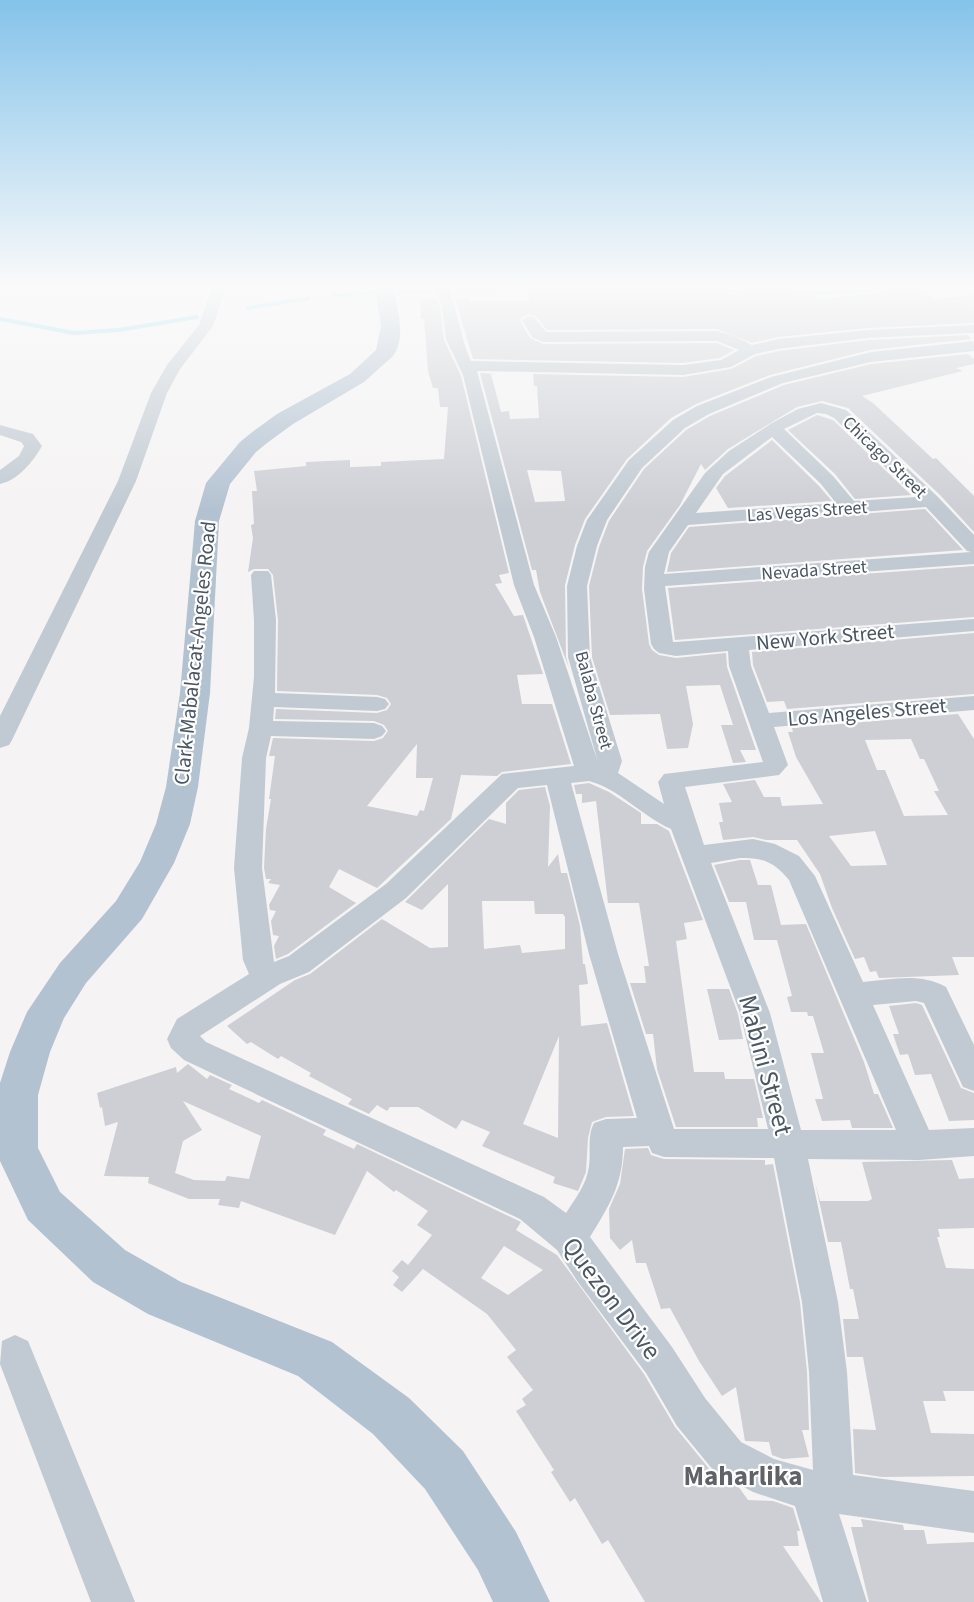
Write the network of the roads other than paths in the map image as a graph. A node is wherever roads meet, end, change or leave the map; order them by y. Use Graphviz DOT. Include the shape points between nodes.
graph roads {
  1 [pos="178,362"];
  2 [pos="375,362"];
  3 [pos="464,362"];
  4 [pos="729,362"];
  5 [pos="848,362"];
  6 [pos="467,366"];
  7 [pos="689,380"];
  8 [pos="703,410"];
  9 [pos="774,429"];
  10 [pos="0,430"];
  11 [pos="0,479"];
  12 [pos="931,501"];
  13 [pos="849,507"];
  14 [pos="682,520"];
  15 [pos="974,547"];
  16 [pos="974,558"];
  17 [pos="261,574"];
  18 [pos="654,581"];
  19 [pos="974,625"];
  20 [pos="738,645"];
  21 [pos="676,650"];
  22 [pos="263,700"];
  23 [pos="377,704"];
  24 [pos="974,704"];
  25 [pos="261,728"];
  26 [pos="764,729"];
  27 [pos="374,731"];
  28 [pos="0,740"];
  29 [pos="557,775"];
  30 [pos="596,775"];
  31 [pos="682,823"];
  32 [pos="696,856"];
  33 [pos="270,976"];
  34 [pos="855,995"];
  35 [pos="188,1028"];
  36 [pos="974,1078"];
  37 [pos="658,1131"];
  38 [pos="974,1142"];
  39 [pos="788,1144"];
  40 [pos="919,1145"];
  41 [pos="570,1238"];
  42 [pos="15,1354"];
  43 [pos="822,1492"];
  44 [pos="974,1512"];
  45 [pos="113,1602"];
  46 [pos="522,1602"];
  47 [pos="845,1602"];
  1 -- 28 [label="street" via="159,393 127,481"];
  2 -- 46 [label="main road, Clark-Mabalacat-Angeles Road" via="357,378 285,418 259,438 218,483 207,522 195,693 173,824 157,862 129,910 73,973 47,1012 17,1095 16,1149 44,1206 110,1266 165,1298 315,1359 391,1416 444,1470 497,1551"];
  3 -- 6 [label="street, Balaba Street"];
  4 -- 7 [label="street"];
  5 -- 8 [label="street, Balaba Street" via="777,380"];
  6 -- 7 [label="street" via="652,371"];
  6 -- 30 [label="street, Balaba Street" via="524,585"];
  7 -- 8 [label="street"];
  8 -- 30 [label="street, Balaba Street" via="679,424 635,464 597,520 587,546 577,586 579,657 610,761 609,768"];
  9 -- 12 [label="street, Chicago Street" via="811,410 835,411"];
  9 -- 13 [label="street"];
  9 -- 14 [label="street, Chicago Street" via="719,468"];
  10 -- 11 [label="street" via="27,438 33,446 26,459"];
  12 -- 13 [label="street, Las Vegas Street"];
  12 -- 15 [label="street, Chicago Street"];
  13 -- 14 [label="street, Las Vegas Street"];
  14 -- 18 [label="street, Chicago Street" via="657,558"];
  16 -- 18 [label="street, Nevada Street"];
  17 -- 22 [label="street" via="266,677"];
  18 -- 21 [label="street, Chicago Street" via="662,644"];
  19 -- 20 [label="street, New York Street"];
  20 -- 21 [label="street, New York Street"];
  20 -- 26 [label="street" via="740,666"];
  22 -- 23 [label="street"];
  22 -- 25 [label="street"];
  24 -- 26 [label="street, Los Angeles Street"];
  25 -- 27 [label="street"];
  25 -- 33 [label="street" via="254,758 248,868 258,960"];
  26 -- 31 [label="street, Mabini Street" via="776,765 770,769 671,782"];
  29 -- 30 [label="street, Balaba Street"];
  29 -- 33 [label="street, Balaba Street" via="511,780 396,891 299,964"];
  29 -- 37 [label="street" via="610,982"];
  30 -- 31 [label="street"];
  31 -- 32 [label="street, Mabini Street"];
  32 -- 34 [label="street" via="754,848 773,851 790,861 801,876"];
  32 -- 39 [label="street, Mabini Street" via="755,1013"];
  33 -- 35 [label="street, Balaba Street"];
  34 -- 36 [label="street" via="916,989 935,995"];
  34 -- 40 [label="street"];
  35 -- 41 [label="street, Quezon Drive" via="182,1039 195,1051 532,1208"];
  37 -- 39 [label="street" via="666,1143"];
  37 -- 41 [label="street" via="606,1133 606,1167 599,1191"];
  38 -- 40 [label="street"];
  39 -- 40 [label="street"];
  39 -- 43 [label="street, Mabini Street" via="820,1302 828,1372"];
  41 -- 43 [label="street, Quezon Drive" via="659,1360 692,1413 727,1456 767,1478"];
  42 -- 45 [label="street"];
  43 -- 44 [label="street, Quezon Drive"];
  43 -- 47 [label="street, Mabini Street"];
}
